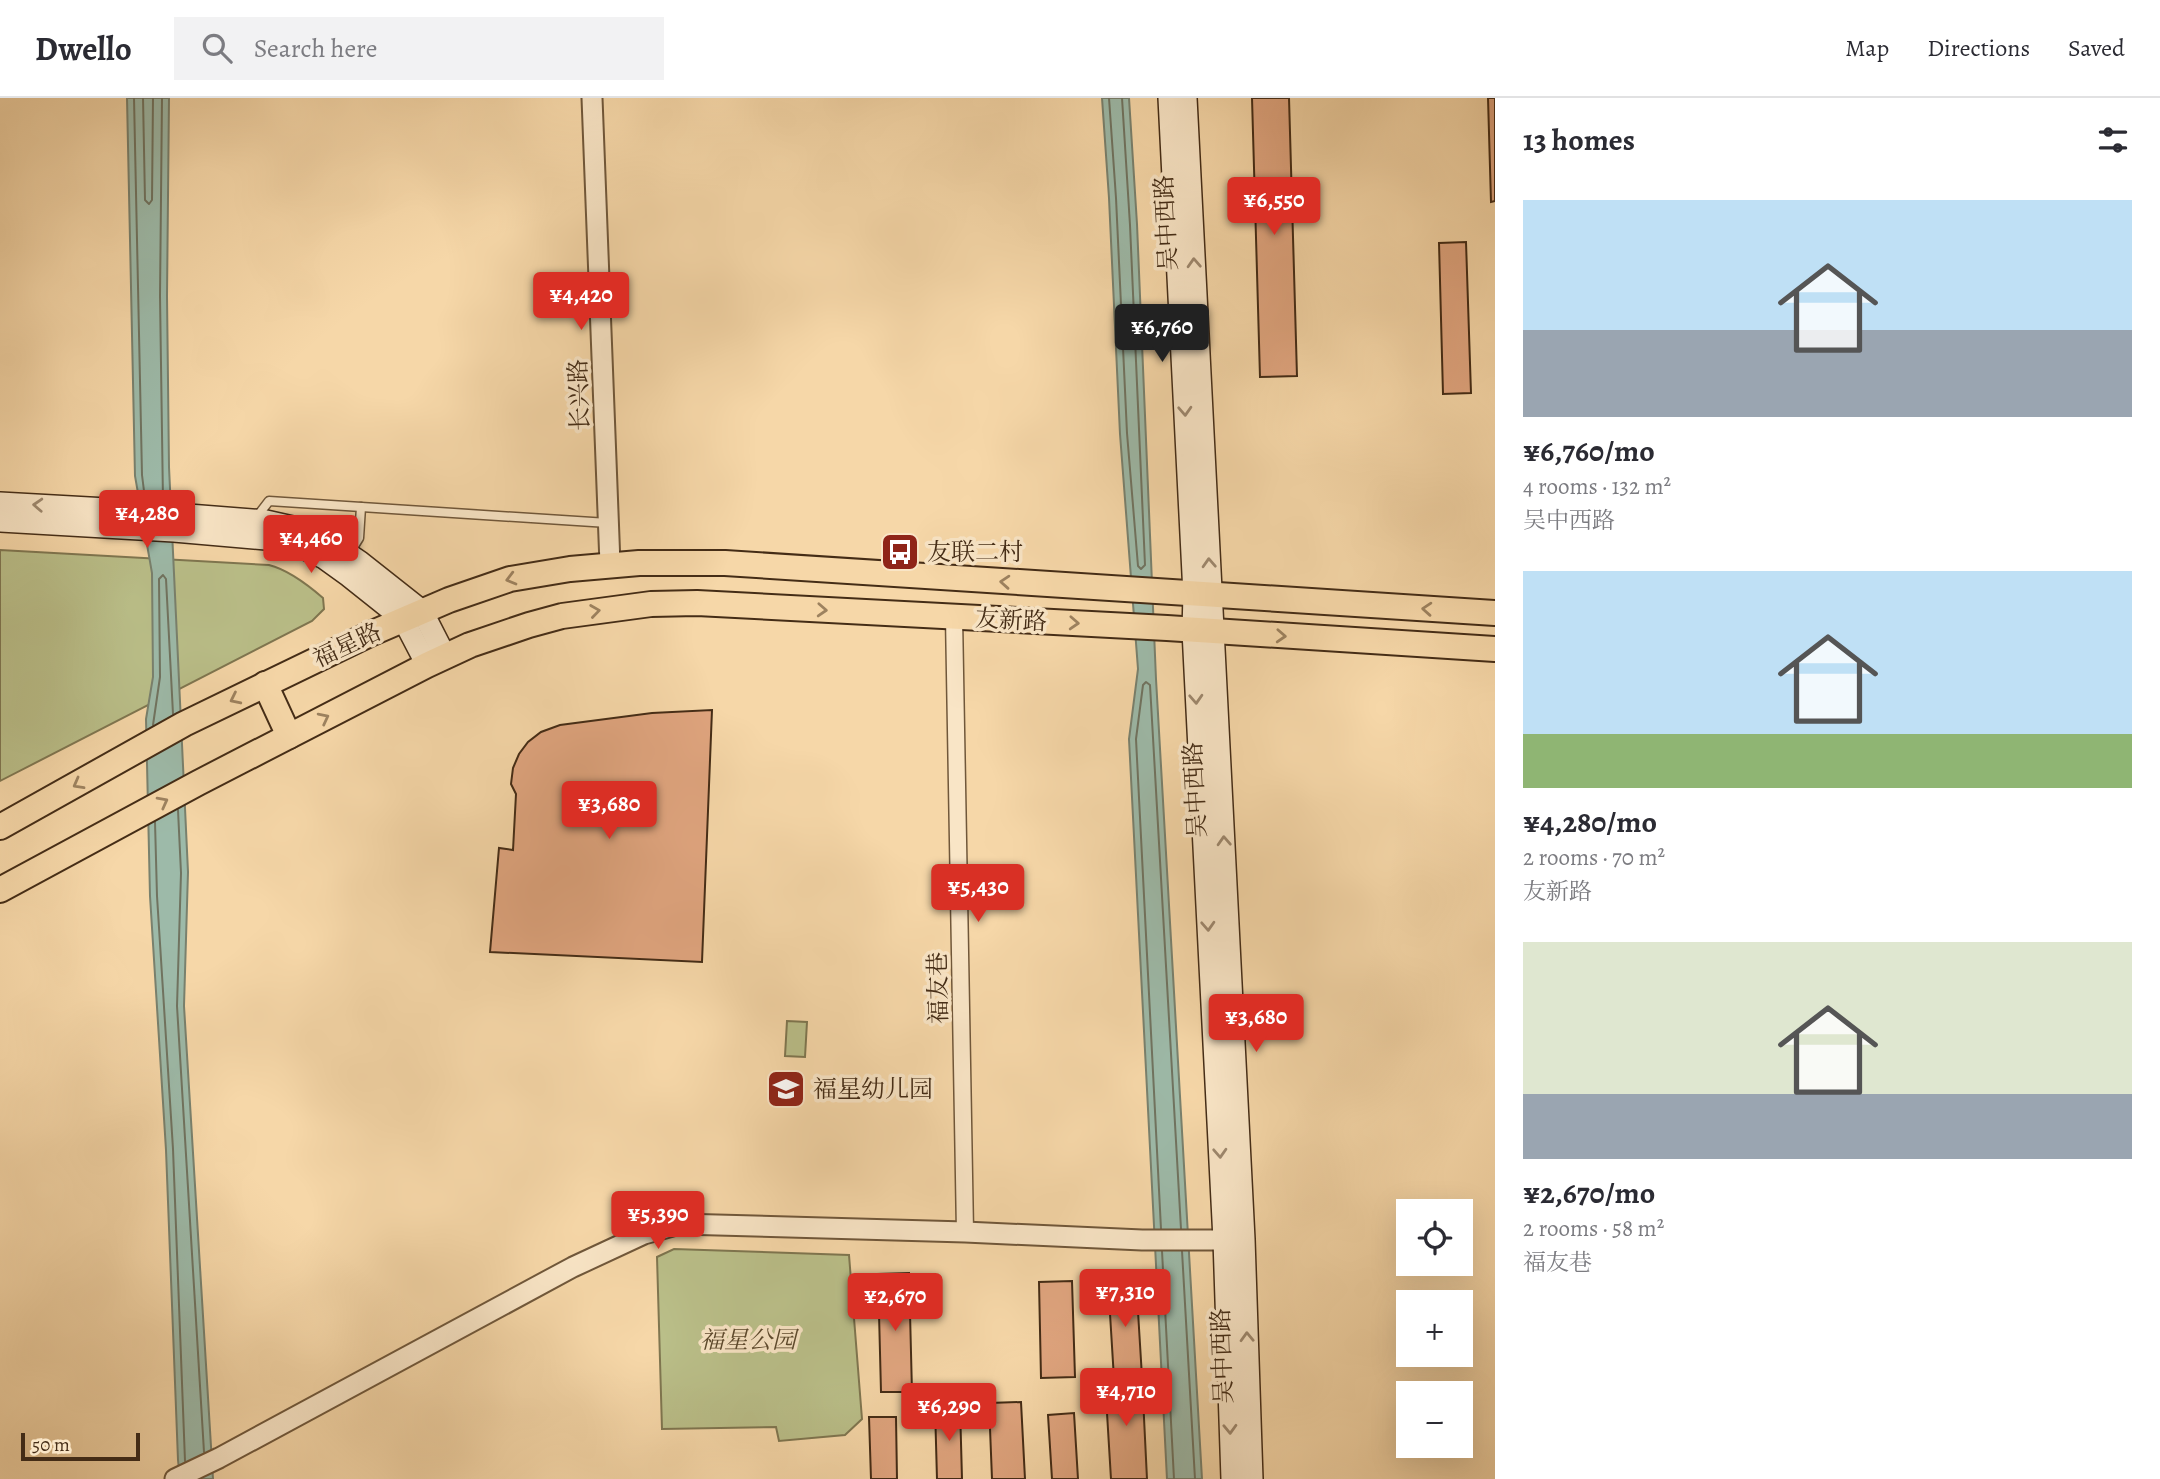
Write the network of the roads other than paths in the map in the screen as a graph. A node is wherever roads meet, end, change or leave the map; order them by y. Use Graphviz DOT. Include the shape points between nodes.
graph roads {
  1 [pos="592,98"];
  2 [pos="1169,98"];
  3 [pos="1186,98"];
  4 [pos="0,503"];
  5 [pos="361,507"];
  6 [pos="124,519"];
  7 [pos="255,520"];
  8 [pos="0,521"];
  9 [pos="177,522"];
  10 [pos="608,523"];
  11 [pos="349,555"];
  12 [pos="724,563"];
  13 [pos="610,564"];
  14 [pos="1203,594"];
  15 [pos="1495,613"];
  16 [pos="412,615"];
  17 [pos="954,617"];
  18 [pos="1203,631"];
  19 [pos="1495,649"];
  20 [pos="436,661"];
  21 [pos="265,684"];
  22 [pos="289,736"];
  23 [pos="0,827"];
  24 [pos="0,890"];
  25 [pos="965,1232"];
  26 [pos="1234,1240"];
  27 [pos="175,1479"];
  28 [pos="1232,1479"];
  29 [pos="1252,1479"];
  1 -- 10 [label="street, 长兴路"];
  2 -- 14 [label="main road, 吴中西路, one-way"];
  14 -- 3 [label="main road, 吴中西路, one-way"];
  6 -- 4 [label="main road, one-way"];
  5 -- 7 [label="lane" via="269,501"];
  5 -- 10 [label="lane"];
  5 -- 11 [label="lane" via="359,538"];
  6 -- 8 [label="main road"];
  6 -- 9 [label="main road"];
  7 -- 9 [label="main road"];
  7 -- 11 [label="main road" via="306,530"];
  9 -- 16 [label="main road" via="298,544"];
  10 -- 13 [label="street, 长兴路"];
  11 -- 16 [label="main road"];
  12 -- 13 [label="main road, 福星路"];
  14 -- 12 [label="main road, 友新路, one-way"];
  13 -- 16 [label="main road, 福星路, one-way" via="510,579"];
  15 -- 14 [label="main road, 友新路, one-way"];
  14 -- 18 [label="main road, 吴中西路"];
  16 -- 20 [label="main road"];
  16 -- 21 [label="main road, 福星路"];
  17 -- 18 [label="main road, 友新路, one-way"];
  20 -- 17 [label="main road, 友新路, one-way" via="529,625 584,612 682,603"];
  17 -- 25 [label="street, 福友巷"];
  18 -- 19 [label="main road, 友新路, one-way"];
  18 -- 26 [label="main road, 吴中西路"];
  22 -- 20 [label="main road, one-way"];
  21 -- 22 [label="main road"];
  21 -- 23 [label="main road, 福星路, one-way"];
  24 -- 22 [label="main road, one-way"];
  25 -- 26 [label="street"];
  25 -- 27 [label="street" via="680,1224 644,1234 573,1267"];
  26 -- 28 [label="main road, 吴中西路, one-way"];
  29 -- 26 [label="main road, 吴中西路, one-way"];
}
